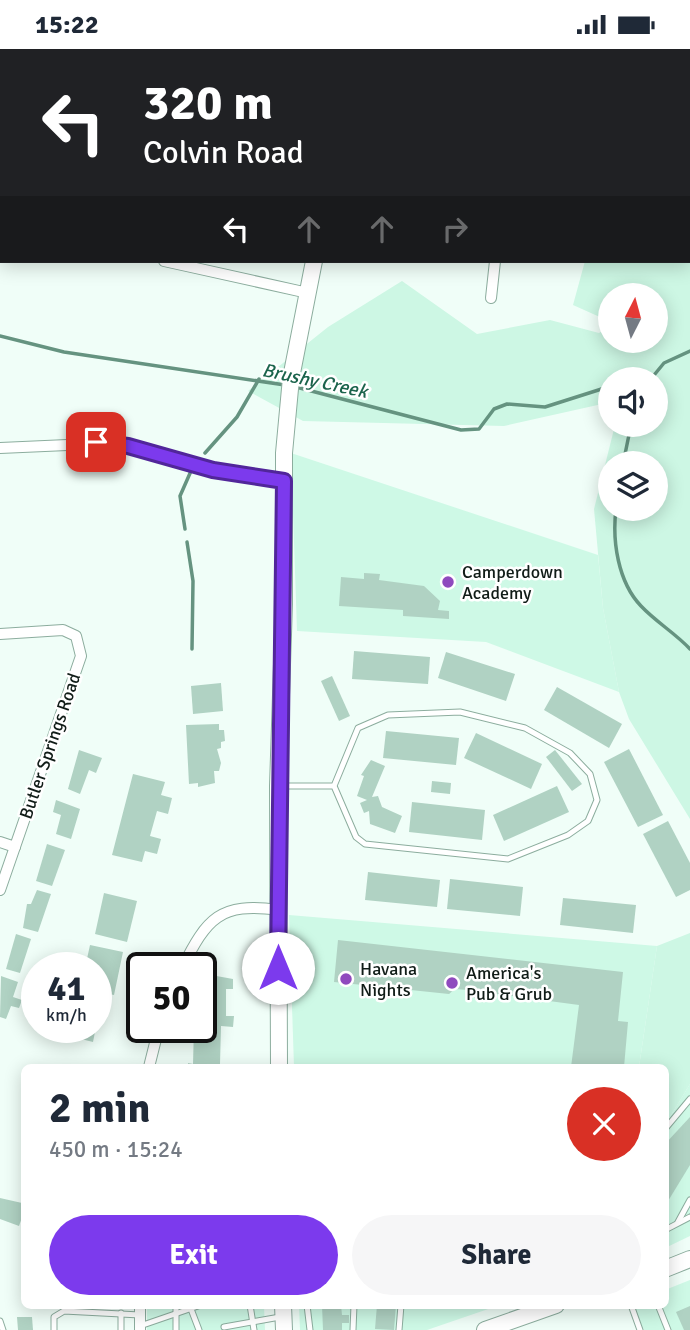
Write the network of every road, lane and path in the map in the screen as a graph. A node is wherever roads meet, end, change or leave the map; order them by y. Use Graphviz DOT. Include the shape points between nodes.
graph roads {
  1 [pos="173,263"];
  2 [pos="314,263"];
  3 [pos="495,263"];
  4 [pos="307,293"];
  5 [pos="491,298"];
  6 [pos="0,448"];
  7 [pos="284,481"];
  8 [pos="0,634"];
  9 [pos="278,786"];
  10 [pos="334,786"];
  11 [pos="0,842"];
  12 [pos="15,847"];
  13 [pos="0,890"];
  14 [pos="278,910"];
  15 [pos="191,952"];
  16 [pos="155,1043"];
  17 [pos="150,1064"];
  18 [pos="279,1064"];
  19 [pos="690,1099"];
  20 [pos="669,1124"];
  21 [pos="690,1200"];
  22 [pos="690,1217"];
  23 [pos="677,1224"];
  24 [pos="669,1228"];
  25 [pos="689,1263"];
  26 [pos="669,1268"];
  27 [pos="176,1309"];
  28 [pos="191,1309"];
  29 [pos="251,1309"];
  30 [pos="307,1309"];
  31 [pos="354,1309"];
  32 [pos="401,1309"];
  33 [pos="545,1309"];
  34 [pos="632,1309"];
  35 [pos="660,1309"];
  36 [pos="121,1313"];
  37 [pos="286,1313"];
  38 [pos="177,1314"];
  39 [pos="253,1320"];
  40 [pos="0,1321"];
  41 [pos="144,1321"];
  42 [pos="224,1327"];
  43 [pos="3,1330"];
  44 [pos="54,1330"];
  45 [pos="121,1330"];
  46 [pos="176,1330"];
  47 [pos="199,1330"];
  48 [pos="254,1330"];
  49 [pos="310,1330"];
  50 [pos="353,1330"];
  51 [pos="399,1330"];
  52 [pos="485,1330"];
  53 [pos="640,1330"];
  54 [pos="668,1330"];
  1 -- 4 [label="street"];
  2 -- 4 [label="main road"];
  3 -- 5 [label="street"];
  4 -- 7 [label="main road" via="287,416"];
  6 -- 7 [label="street" via="112,443 213,470"];
  7 -- 9 [label="main road"];
  8 -- 12 [label="street, Butler Springs Road" via="63,630 76,636 81,656"];
  9 -- 10 [label="lane"];
  9 -- 14 [label="main road"];
  10 -- 10 [label="lane" via="356,837 365,844 508,859 568,835 588,821 597,800 590,774 570,753 525,728 460,712 388,715 358,728"];
  11 -- 12 [label="street"];
  12 -- 13 [label="street, Butler Springs Road"];
  14 -- 15 [label="street" via="247,906 218,915"];
  14 -- 18 [label="main road"];
  16 -- 17 [label="street"];
  19 -- 20 [label="lane"];
  21 -- 23 [label="lane"];
  22 -- 23 [label="lane"];
  23 -- 24 [label="lane"];
  25 -- 26 [label="main road"];
  27 -- 38 [label="lane"];
  28 -- 38 [label="lane"];
  28 -- 47 [label="lane"];
  29 -- 39 [label="lane"];
  30 -- 49 [label="lane"];
  31 -- 50 [label="lane"];
  32 -- 51 [label="lane"];
  33 -- 52 [label="main road"];
  34 -- 53 [label="lane"];
  35 -- 54 [label="lane"];
  36 -- 41 [label="lane"];
  36 -- 44 [label="lane" via="64,1311 54,1317"];
  36 -- 45 [label="lane"];
  37 -- 39 [label="lane"];
  38 -- 41 [label="lane"];
  38 -- 46 [label="lane"];
  39 -- 42 [label="lane"];
  39 -- 48 [label="lane"];
  40 -- 43 [label="lane"];
}
